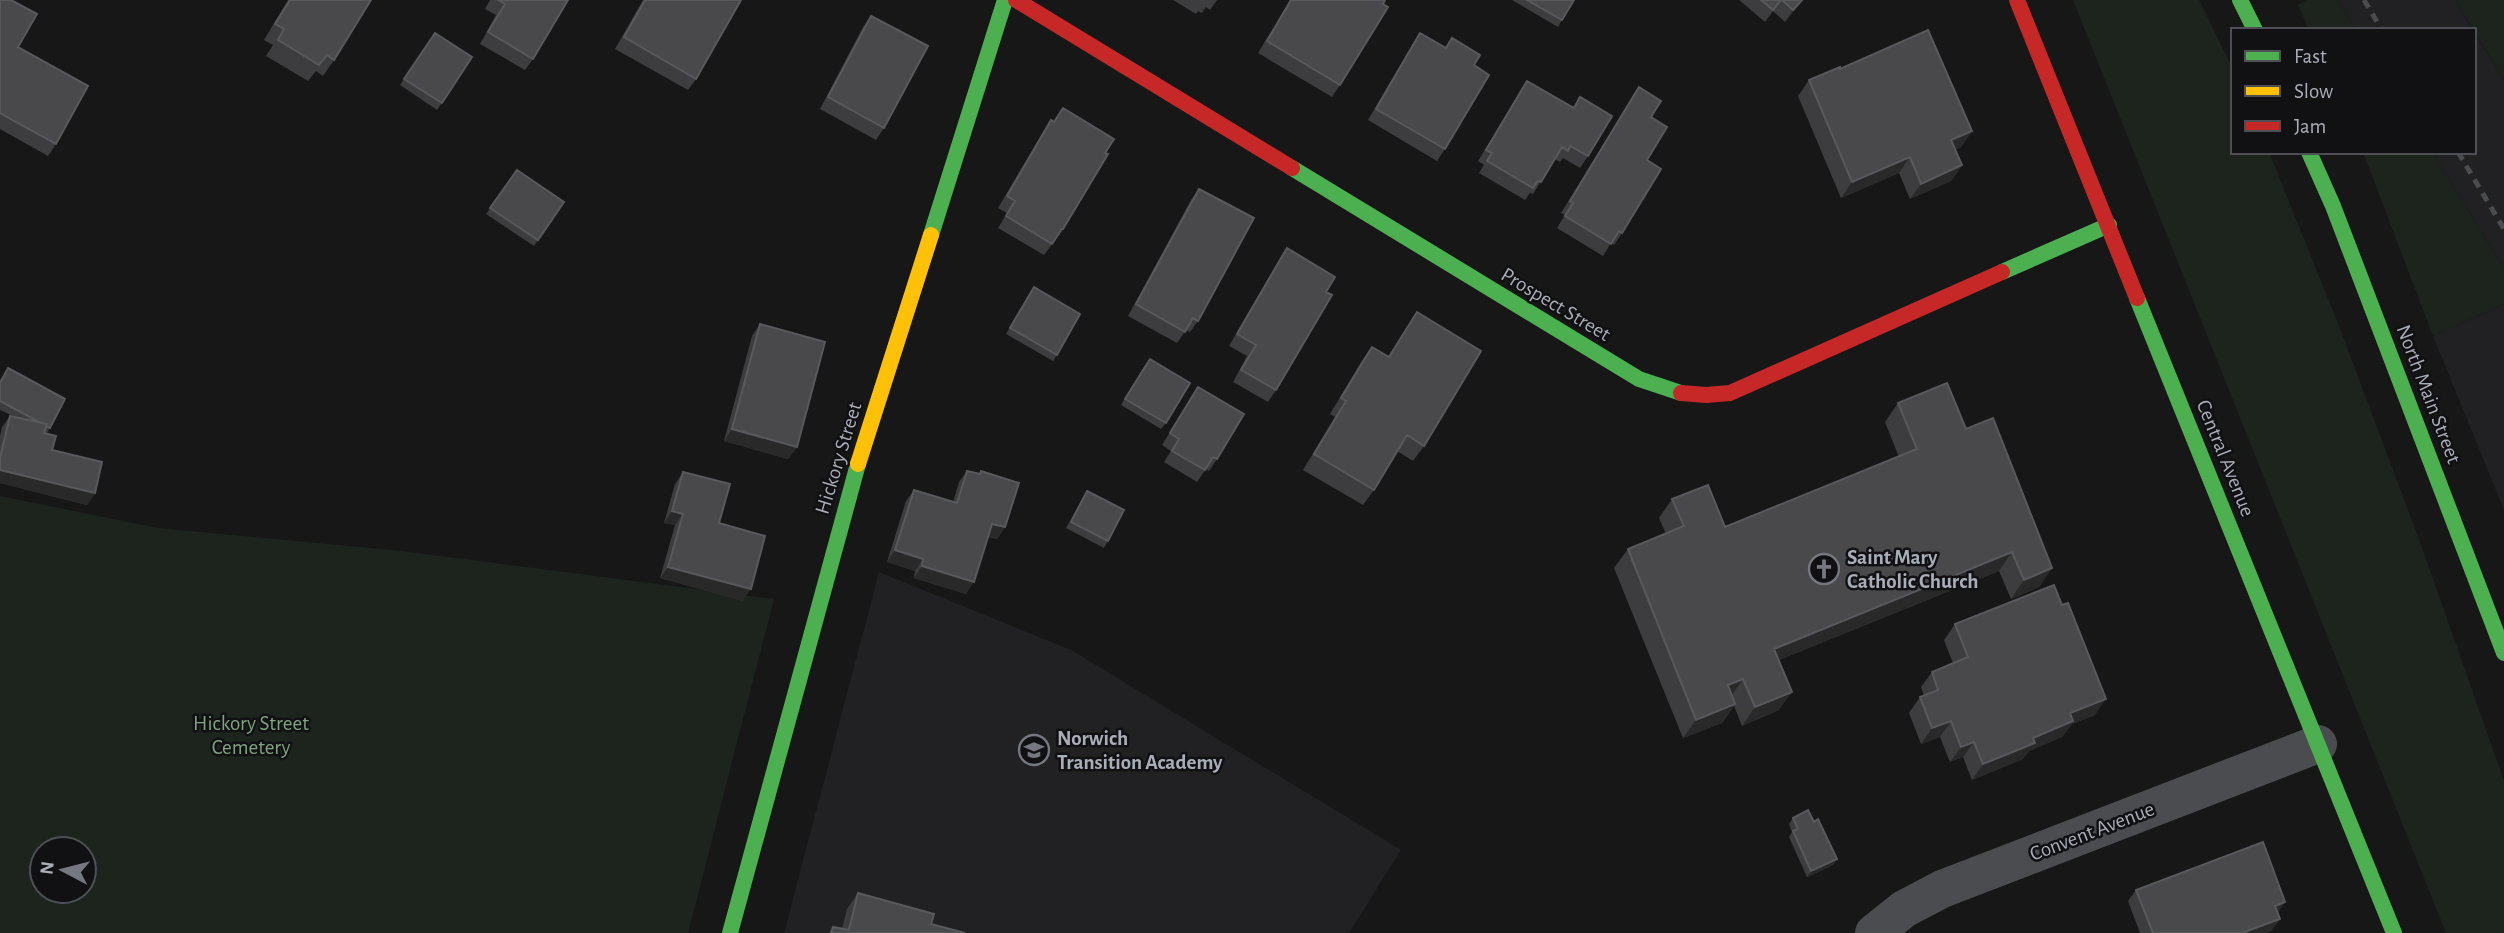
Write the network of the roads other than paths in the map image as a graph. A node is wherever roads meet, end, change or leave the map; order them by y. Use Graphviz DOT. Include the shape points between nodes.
graph roads {
  1 [pos="1005,0"];
  2 [pos="1016,0"];
  3 [pos="2017,0"];
  4 [pos="2240,0"];
  5 [pos="2254,28"];
  6 [pos="2310,154"];
  7 [pos="2109,225"];
  8 [pos="2504,653"];
  9 [pos="2318,744"];
  10 [pos="730,933"];
  11 [pos="1874,933"];
  12 [pos="2394,933"];
  1 -- 10 [label="street, Hickory Street" via="846,503"];
  2 -- 7 [label="street, Prospect Street" via="1639,379 1672,393 1730,393"];
  3 -- 7 [label="street, Central Avenue"];
  4 -- 5 [label="street"];
  6 -- 8 [label="street, North Main Street"];
  7 -- 9 [label="street, Central Avenue"];
  9 -- 11 [label="street, Convent Avenue" via="1942,889 1904,909"];
  9 -- 12 [label="street, Central Avenue"];
}
